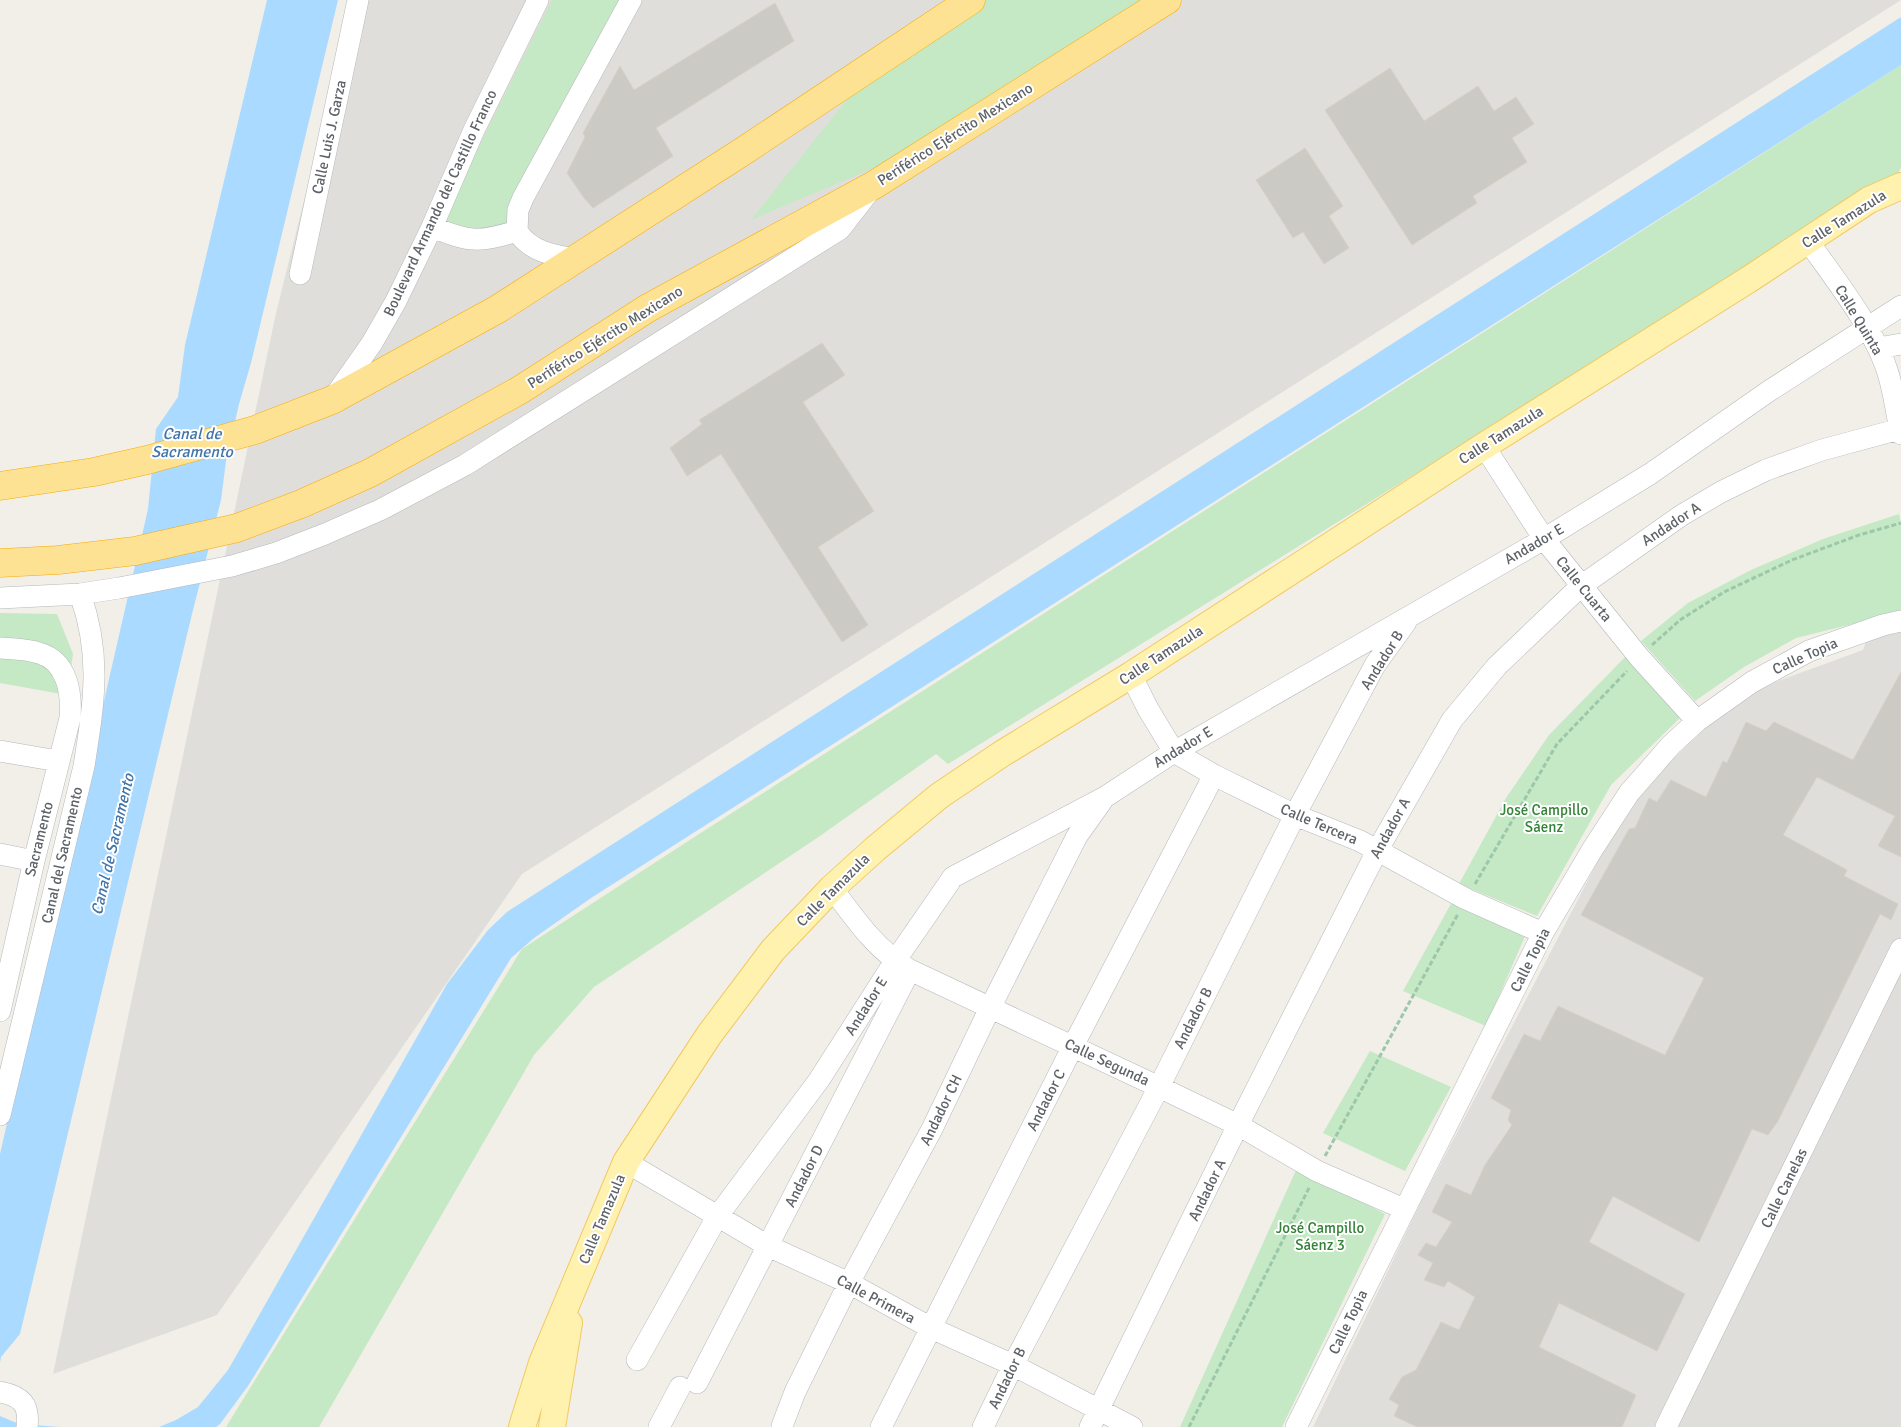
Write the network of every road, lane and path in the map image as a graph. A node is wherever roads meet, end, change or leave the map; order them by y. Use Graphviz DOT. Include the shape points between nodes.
graph roads {
  1 [pos="358,0"];
  2 [pos="538,0"];
  3 [pos="631,0"];
  4 [pos="971,0"];
  5 [pos="1167,0"];
  6 [pos="874,185"];
  7 [pos="1901,186"];
  8 [pos="432,227"];
  9 [pos="517,231"];
  10 [pos="1808,241"];
  11 [pos="577,259"];
  12 [pos="300,274"];
  13 [pos="1901,306"];
  14 [pos="1868,329"];
  15 [pos="1901,344"];
  16 [pos="1878,348"];
  17 [pos="332,400"];
  18 [pos="1900,432"];
  19 [pos="1484,446"];
  20 [pos="0,486"];
  21 [pos="1544,539"];
  22 [pos="0,563"];
  23 [pos="1581,586"];
  24 [pos="80,594"];
  25 [pos="0,598"];
  26 [pos="1411,615"];
  27 [pos="1901,621"];
  28 [pos="0,648"];
  29 [pos="1131,675"];
  30 [pos="1697,721"];
  31 [pos="0,751"];
  32 [pos="1174,752"];
  33 [pos="58,761"];
  34 [pos="1214,775"];
  35 [pos="1104,797"];
  36 [pos="1295,815"];
  37 [pos="1377,851"];
  38 [pos="0,854"];
  39 [pos="34,861"];
  40 [pos="832,888"];
  41 [pos="1543,933"];
  42 [pos="1901,949"];
  43 [pos="5,963"];
  44 [pos="902,965"];
  45 [pos="990,1008"];
  46 [pos="0,1011"];
  47 [pos="1073,1046"];
  48 [pos="819,1080"];
  49 [pos="1159,1087"];
  50 [pos="845,1096"];
  51 [pos="0,1115"];
  52 [pos="1238,1125"];
  53 [pos="626,1162"];
  54 [pos="1404,1209"];
  55 [pos="717,1217"];
  56 [pos="768,1246"];
  57 [pos="576,1280"];
  58 [pos="849,1283"];
  59 [pos="931,1328"];
  60 [pos="637,1360"];
  61 [pos="1013,1366"];
  62 [pos="8,1393"];
  63 [pos="1094,1418"];
  64 [pos="782,1426"];
  65 [pos="26,1427"];
  66 [pos="522,1427"];
  67 [pos="552,1427"];
  68 [pos="659,1427"];
  69 [pos="881,1427"];
  70 [pos="983,1427"];
  71 [pos="1132,1427"];
  72 [pos="1296,1427"];
  73 [pos="1666,1427"];
  1 -- 12 [label="street, Calle Luis J. Garza"];
  2 -- 8 [label="street, Boulevard Armando del Castillo Franco" via="474,130"];
  3 -- 9 [label="street" via="523,198 518,210"];
  4 -- 11 [label="highway"];
  5 -- 6 [label="highway, Periférico Ejército Mexicano"];
  6 -- 22 [label="highway, Periférico Ejército Mexicano" via="648,308 520,390 379,468 302,504 237,528 135,551"];
  6 -- 24 [label="street" via="840,229 464,465 380,510 276,553 232,566"];
  7 -- 10 [label="main road, Calle Tamazula" via="1869,200"];
  8 -- 9 [label="street" via="476,240"];
  8 -- 17 [label="street, Boulevard Armando del Castillo Franco" via="372,343"];
  9 -- 11 [label="street" via="535,248 550,255"];
  10 -- 14 [label="street, Calle Quinta"];
  10 -- 19 [label="main road, Calle Tamazula"];
  11 -- 17 [label="highway" via="498,309"];
  13 -- 14 [label="street, Andador E"];
  14 -- 16 [label="street, Calle Quinta"];
  14 -- 21 [label="street, Andador E" via="1769,391 1650,474"];
  15 -- 16 [label="street"];
  16 -- 18 [label="street, Calle Quinta" via="1887,370"];
  17 -- 20 [label="highway" via="255,430 147,460 94,472"];
  18 -- 23 [label="street, Andador A" via="1870,436 1766,470 1682,516"];
  19 -- 21 [label="street, Calle Cuarta"];
  19 -- 29 [label="main road, Calle Tamazula"];
  21 -- 23 [label="street, Calle Cuarta"];
  21 -- 26 [label="street, Andador E"];
  23 -- 30 [label="street, Calle Cuarta"];
  23 -- 37 [label="street, Andador A" via="1497,666 1452,720"];
  24 -- 25 [label="street"];
  24 -- 51 [label="street, Canal del Sacramento" via="89,619 94,666 91,724 84,766"];
  26 -- 32 [label="street, Andador E"];
  26 -- 36 [label="street, Andador B" via="1375,665"];
  27 -- 30 [label="street, Calle Topia" via="1809,651 1752,682"];
  28 -- 33 [label="street, Sacramento" via="39,653 62,668 71,703"];
  29 -- 32 [label="street, Calle Tercera"];
  29 -- 40 [label="main road, Calle Tamazula" via="1002,753 940,796"];
  30 -- 41 [label="street, Calle Topia" via="1629,793"];
  31 -- 33 [label="street"];
  32 -- 34 [label="street, Calle Tercera"];
  32 -- 35 [label="street, Andador E"];
  33 -- 39 [label="street, Sacramento"];
  34 -- 36 [label="street, Calle Tercera"];
  34 -- 47 [label="street, Andador C"];
  35 -- 44 [label="street, Andador E" via="953,877"];
  35 -- 45 [label="street, Andador CH" via="1077,836"];
  36 -- 37 [label="street, Calle Tercera" via="1360,840"];
  36 -- 49 [label="street, Andador B"];
  37 -- 41 [label="street, Calle Tercera" via="1466,899"];
  37 -- 52 [label="street, Andador A"];
  38 -- 39 [label="street"];
  39 -- 43 [label="street, Sacramento"];
  40 -- 44 [label="street, Calle Segunda" via="864,931"];
  40 -- 53 [label="main road, Calle Tamazula" via="773,950 709,1035"];
  41 -- 54 [label="street, Calle Topia"];
  42 -- 73 [label="street, Calle Canelas"];
  43 -- 46 [label="street, Sacramento"];
  44 -- 45 [label="street, Calle Segunda"];
  44 -- 48 [label="street, Andador E"];
  44 -- 50 [label="street, Andador D"];
  45 -- 47 [label="street, Calle Segunda"];
  45 -- 58 [label="street, Andador CH" via="932,1129"];
  47 -- 49 [label="street, Calle Segunda"];
  47 -- 59 [label="street, Andador C"];
  48 -- 50 [label="street"];
  48 -- 55 [label="street, Andador E"];
  49 -- 52 [label="street, Calle Segunda"];
  49 -- 61 [label="street, Andador B"];
  50 -- 56 [label="street, Andador D"];
  52 -- 54 [label="street, Calle Segunda" via="1317,1171"];
  52 -- 63 [label="street, Andador A"];
  53 -- 55 [label="street, Calle Primera"];
  53 -- 57 [label="main road, Calle Tamazula"];
  54 -- 72 [label="street, Calle Topia"];
  55 -- 56 [label="street, Calle Primera"];
  55 -- 60 [label="street, Andador E"];
  56 -- 58 [label="street, Calle Primera"];
  56 -- 68 [label="street, Andador D" via="688,1385"];
  57 -- 66 [label="main road" via="542,1363"];
  57 -- 67 [label="main road"];
  58 -- 59 [label="street, Calle Primera"];
  58 -- 64 [label="street, Andador CH" via="795,1392"];
  59 -- 61 [label="street, Calle Primera"];
  59 -- 69 [label="street, Andador C"];
  61 -- 63 [label="street, Calle Primera"];
  61 -- 70 [label="street, Andador B"];
  62 -- 65 [label="street" via="22,1402 26,1410"];
  63 -- 71 [label="street, Calle Primera"];
}
